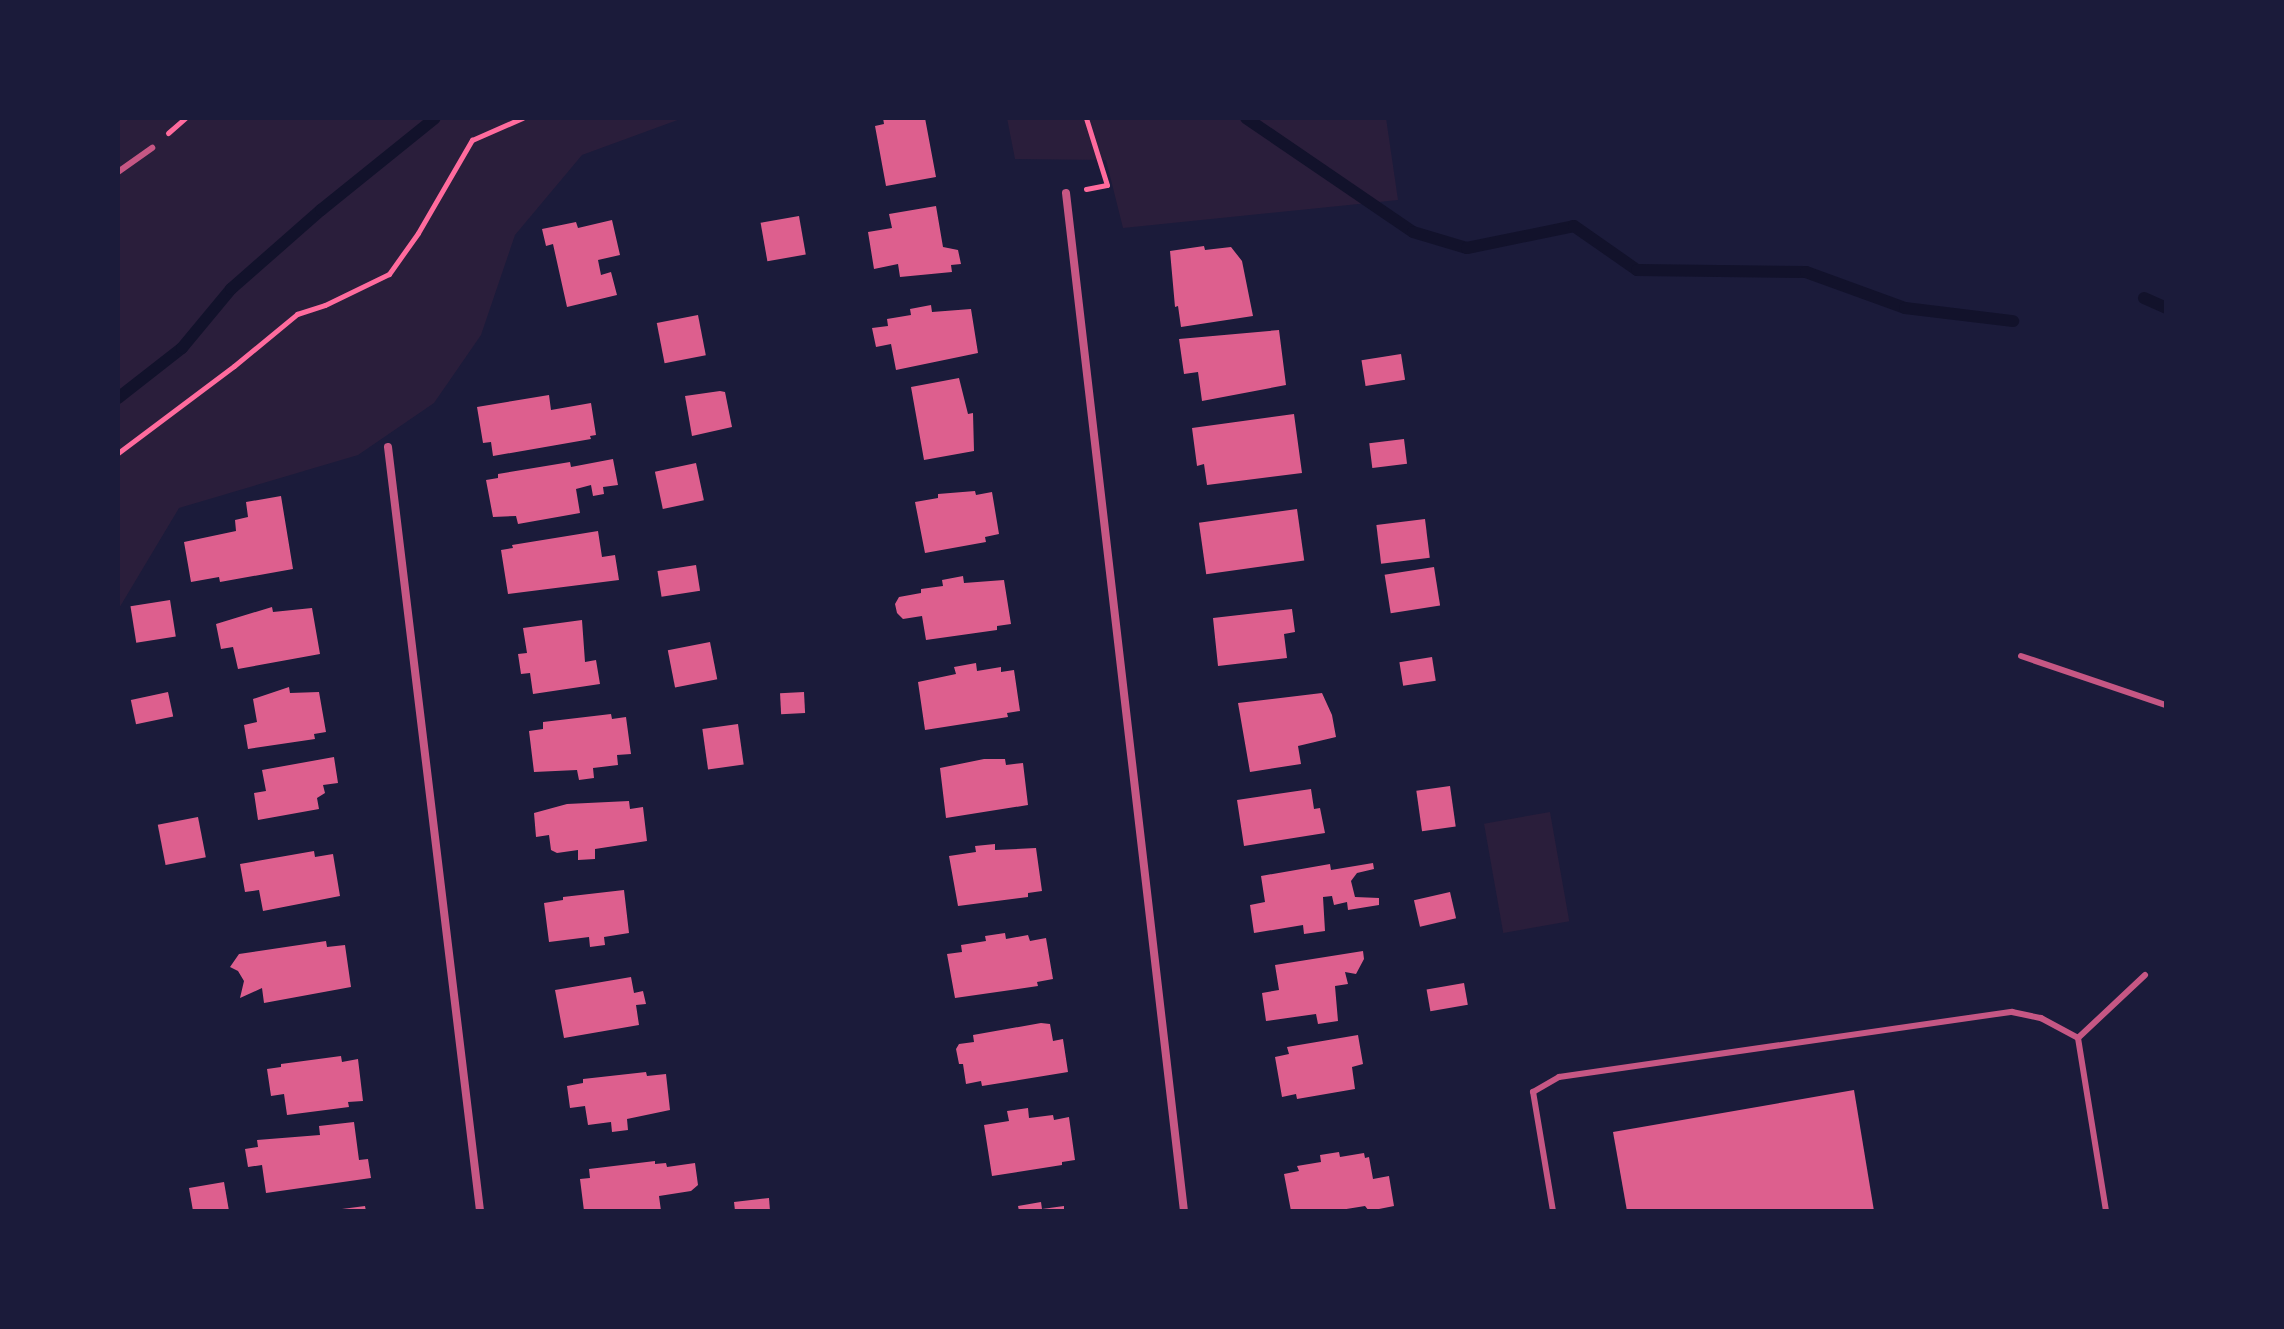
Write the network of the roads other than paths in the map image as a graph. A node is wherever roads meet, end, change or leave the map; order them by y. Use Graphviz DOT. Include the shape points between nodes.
graph roads {
  1 [pos="152,148"];
  2 [pos="118,172"];
  3 [pos="1066,193"];
  4 [pos="388,447"];
  5 [pos="2021,656"];
  6 [pos="2166,705"];
  7 [pos="2145,975"];
  8 [pos="2078,1038"];
  9 [pos="480,1211"];
  10 [pos="1184,1211"];
  11 [pos="1553,1211"];
  12 [pos="2106,1211"];
  1 -- 2 [label="lane"];
  3 -- 10 [label="street"];
  4 -- 9 [label="street"];
  5 -- 6 [label="lane"];
  7 -- 8 [label="lane"];
  8 -- 11 [label="lane" via="2041,1018 2012,1012 1559,1077 1533,1092"];
  8 -- 12 [label="lane"];
}
